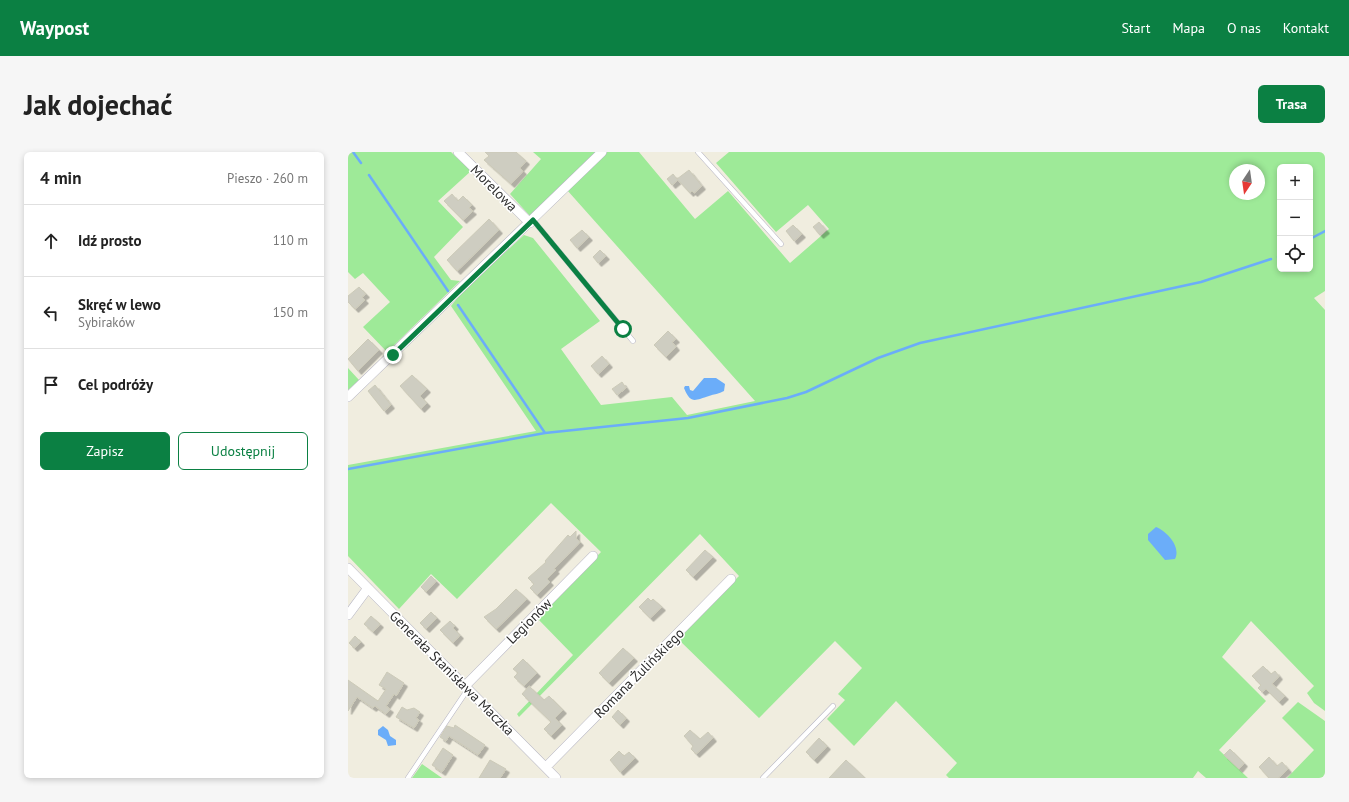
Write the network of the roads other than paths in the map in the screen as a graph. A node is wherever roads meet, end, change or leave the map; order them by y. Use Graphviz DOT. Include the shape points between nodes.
graph roads {
  1 [pos="458,152"];
  2 [pos="602,152"];
  3 [pos="698,152"];
  4 [pos="531,222"];
  5 [pos="781,244"];
  6 [pos="633,341"];
  7 [pos="348,397"];
  8 [pos="593,556"];
  9 [pos="348,568"];
  10 [pos="731,579"];
  11 [pos="368,588"];
  12 [pos="348,615"];
  13 [pos="467,688"];
  14 [pos="833,706"];
  15 [pos="546,767"];
  16 [pos="408,778"];
  17 [pos="556,778"];
  18 [pos="764,778"];
  1 -- 4 [label="street, Morelowa"];
  2 -- 4 [label="street"];
  3 -- 5 [label="lane"];
  4 -- 6 [label="lane"];
  4 -- 7 [label="street"];
  8 -- 13 [label="street, Legionów"];
  9 -- 11 [label="street, Generała Stanisława Maczka"];
  10 -- 15 [label="street, Romana Żulińskiego"];
  11 -- 12 [label="street"];
  11 -- 13 [label="street, Generała Stanisława Maczka"];
  13 -- 15 [label="street, Generała Stanisława Maczka"];
  13 -- 16 [label="lane"];
  14 -- 18 [label="lane"];
  15 -- 17 [label="street, Generała Stanisława Maczka"];
}
